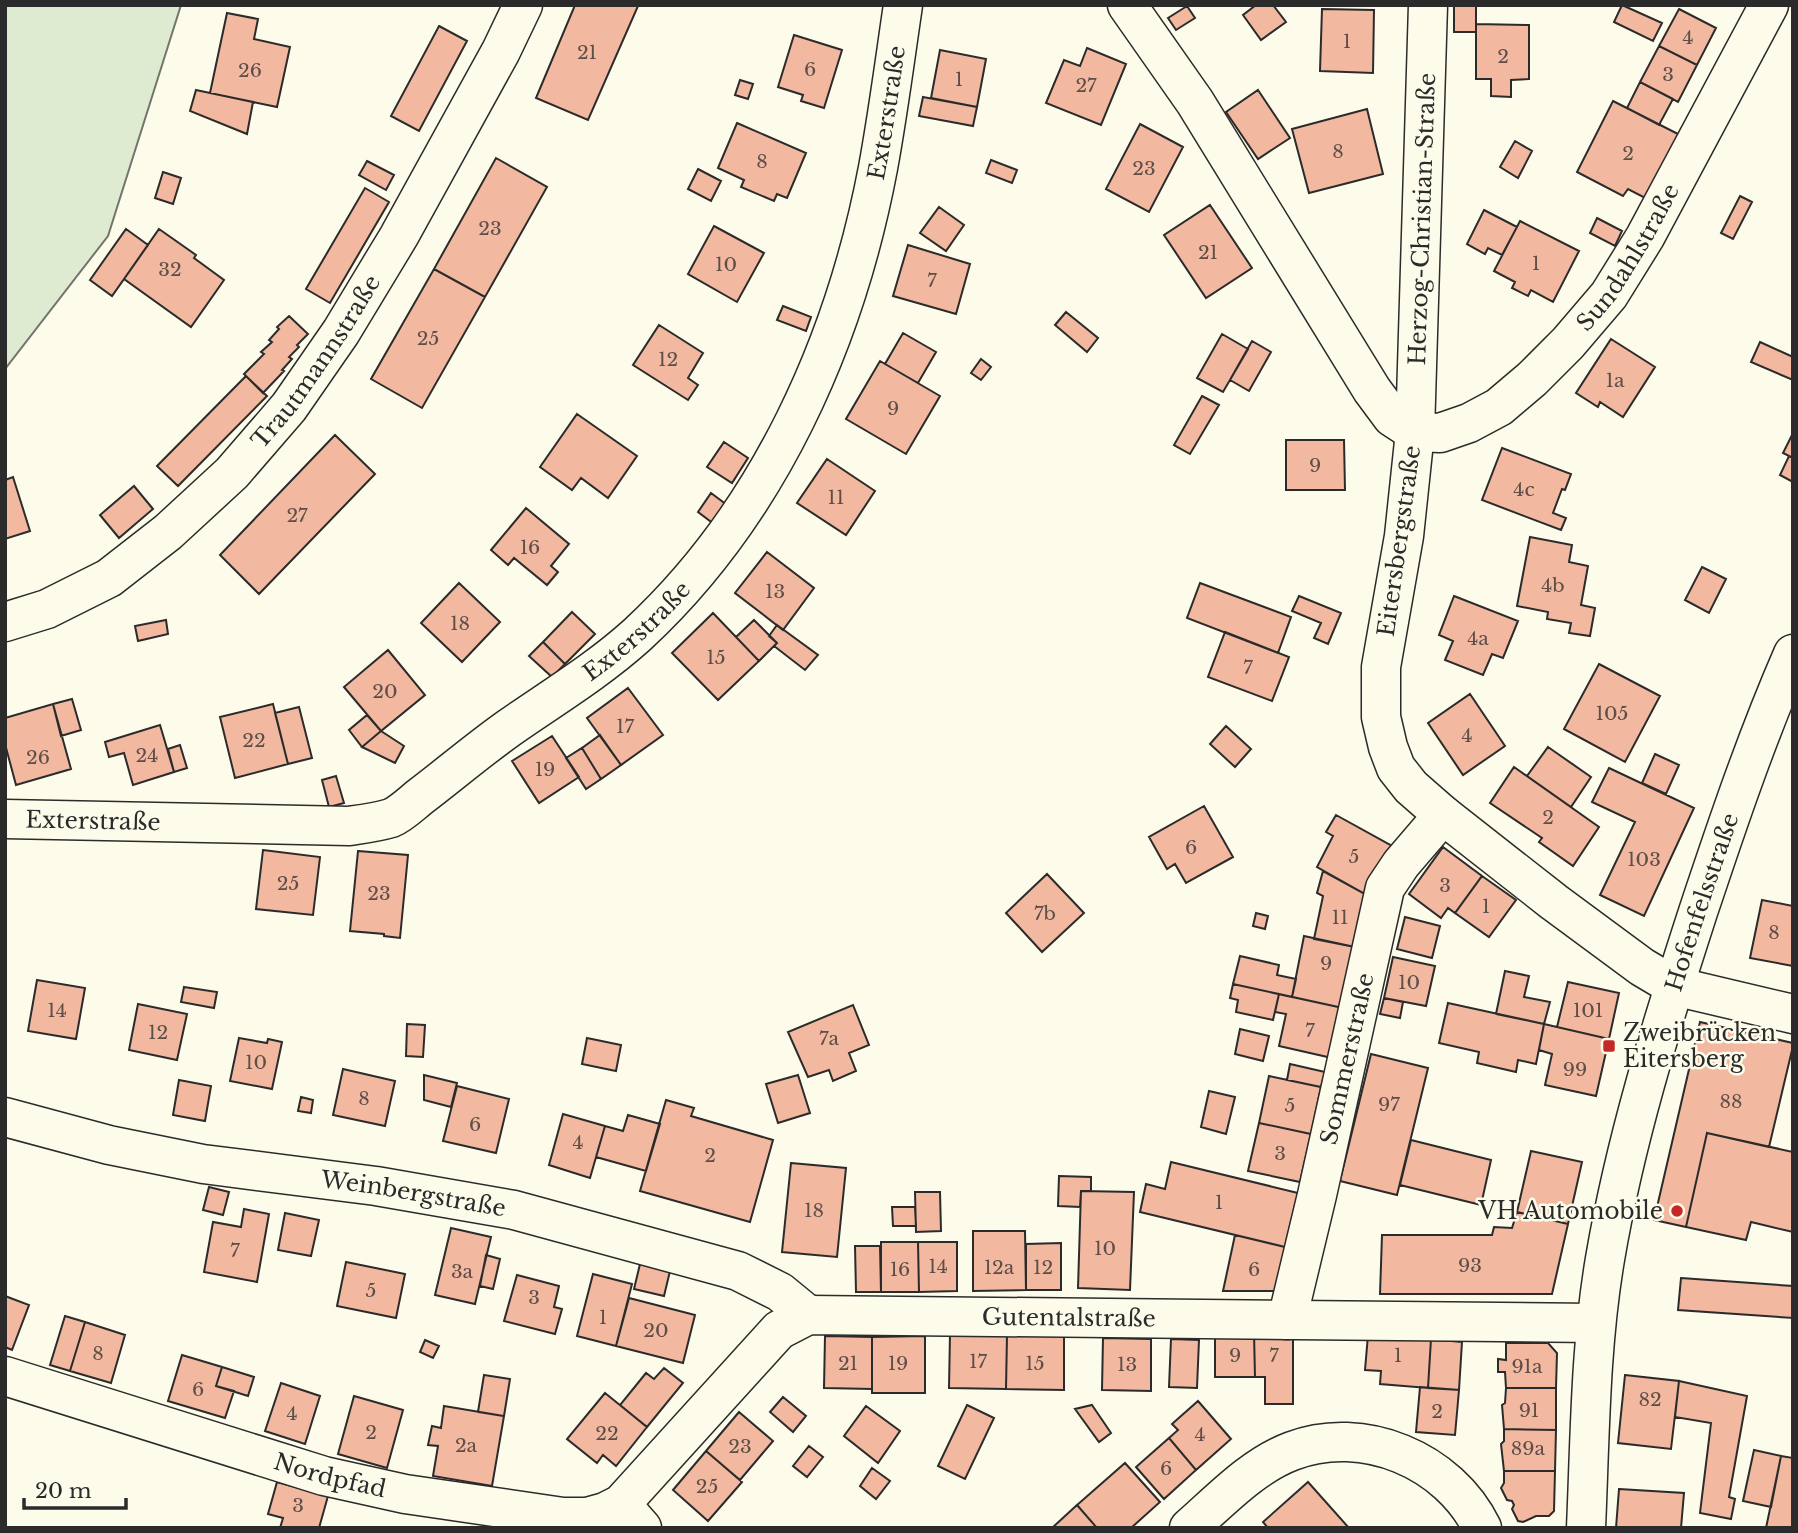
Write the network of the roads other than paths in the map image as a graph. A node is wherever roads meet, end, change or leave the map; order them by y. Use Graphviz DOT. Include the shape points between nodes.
graph roads {
  1 [pos="523,5"];
  2 [pos="903,5"];
  3 [pos="1127,5"];
  4 [pos="1428,5"];
  5 [pos="1769,5"];
  6 [pos="1415,432"];
  7 [pos="5,622"];
  8 [pos="1793,654"];
  9 [pos="1443,815"];
  10 [pos="5,819"];
  11 [pos="1674,986"];
  12 [pos="1793,1014"];
  13 [pos="5,1117"];
  14 [pos="808,1315"];
  15 [pos="1287,1320"];
  16 [pos="1596,1323"];
  17 [pos="5,1376"];
  18 [pos="616,1518"];
  19 [pos="1189,1528"];
  20 [pos="1482,1528"];
  21 [pos="1586,1528"];
  1 -- 7 [label="street, Trautmannstraße" via="399,236 289,407 232,473 109,578 47,610"];
  2 -- 10 [label="street, Exterstraße" via="878,169 829,344 799,415 764,479 725,537 638,633 598,669 472,754 393,817 349,826"];
  3 -- 6 [label="street, Eitersbergstraße" via="1210,124 1372,390 1392,417"];
  4 -- 6 [label="street, Herzog-Christian-Straße"];
  5 -- 6 [label="street, Sundahlstraße" via="1645,237 1609,295 1559,352 1499,407 1440,433"];
  6 -- 9 [label="street, Eitersbergstraße" via="1404,536 1381,667 1381,718 1396,768"];
  8 -- 11 [label="street, Hofenfelsstraße" via="1736,797"];
  9 -- 11 [label="street, Eitersbergstraße" via="1553,902"];
  9 -- 15 [label="street, Sommerstraße" via="1385,888"];
  11 -- 12 [label="street, Eitersbergstraße"];
  11 -- 16 [label="street, Hofenfelsstraße" via="1624,1170"];
  13 -- 14 [label="street, Weinbergstraße" via="203,1164 376,1186 514,1210 738,1271 779,1292"];
  14 -- 15 [label="street, Gutentalstraße"];
  14 -- 18 [label="street" via="779,1331"];
  15 -- 16 [label="street, Gutentalstraße"];
  16 -- 21 [label="street, Hofenfelsstraße"];
  17 -- 18 [label="street, Nordpfad" via="324,1476 405,1494 550,1515"];
  19 -- 20 [label="street" via="1273,1460 1314,1444 1343,1441 1390,1449 1438,1474 1464,1497"];
}
